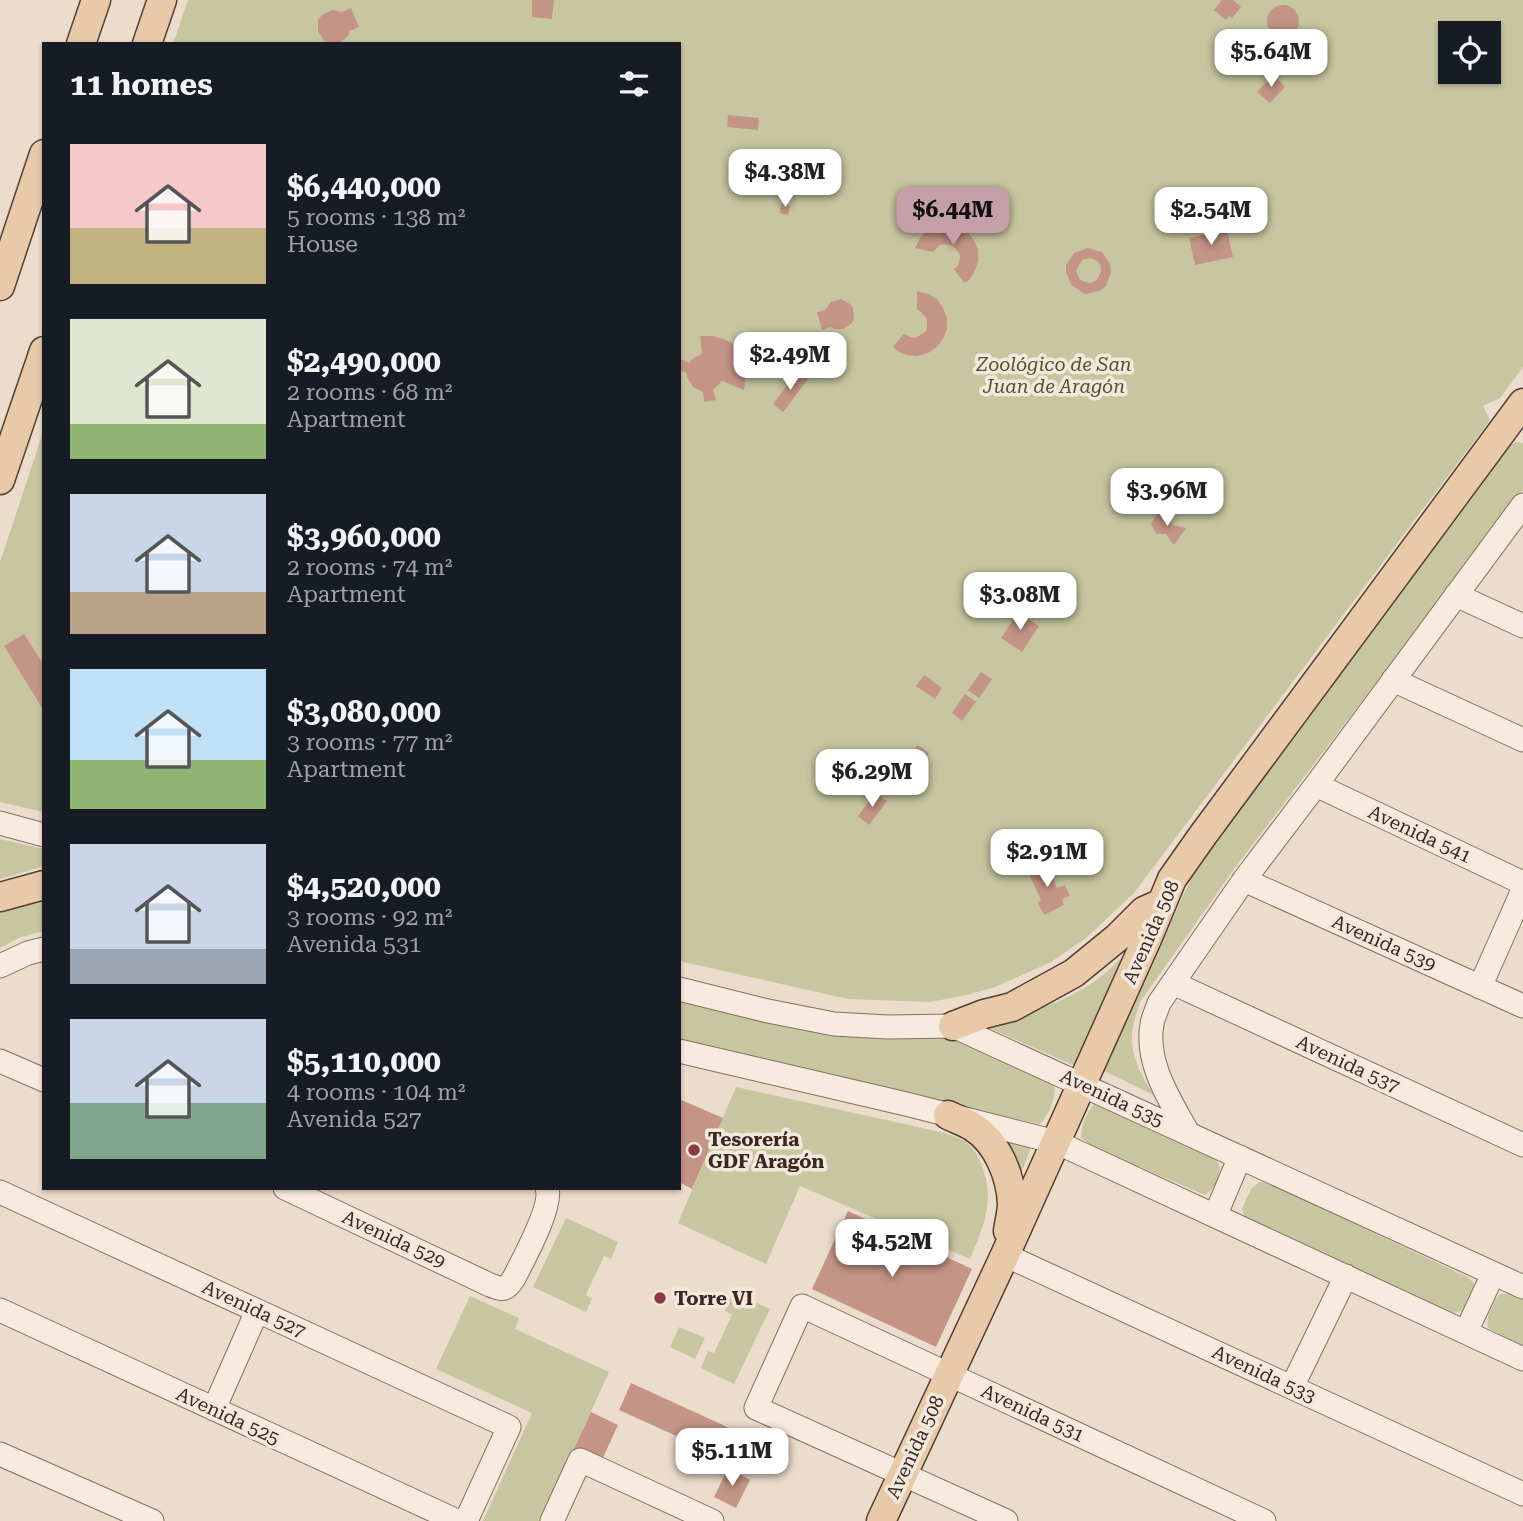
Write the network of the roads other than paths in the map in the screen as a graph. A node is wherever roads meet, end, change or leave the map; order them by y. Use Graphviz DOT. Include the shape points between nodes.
graph roads {
  1 [pos="96,0"];
  2 [pos="162,0"];
  3 [pos="82,42"];
  4 [pos="148,42"];
  5 [pos="42,160"];
  6 [pos="0,286"];
  7 [pos="42,357"];
  8 [pos="1518,417"];
  9 [pos="0,480"];
  10 [pos="1523,505"];
  11 [pos="1456,596"];
  12 [pos="1523,626"];
  13 [pos="1393,680"];
  14 [pos="1523,740"];
  15 [pos="1316,785"];
  16 [pos="0,822"];
  17 [pos="42,834"];
  18 [pos="1244,880"];
  19 [pos="1523,883"];
  20 [pos="42,886"];
  21 [pos="1523,890"];
  22 [pos="0,897"];
  23 [pos="1163,903"];
  24 [pos="39,954"];
  25 [pos="0,966"];
  26 [pos="1173,983"];
  27 [pos="1480,987"];
  28 [pos="681,989"];
  29 [pos="1523,1006"];
  30 [pos="953,1026"];
  31 [pos="681,1051"];
  32 [pos="0,1061"];
  33 [pos="42,1079"];
  34 [pos="1082,1084"];
  35 [pos="948,1115"];
  36 [pos="1188,1133"];
  37 [pos="1056,1142"];
  38 [pos="1523,1144"];
  39 [pos="1240,1157"];
  40 [pos="295,1190"];
  41 [pos="548,1190"];
  42 [pos="0,1192"];
  43 [pos="314,1194"];
  44 [pos="1215,1216"];
  45 [pos="1005,1255"];
  46 [pos="1493,1274"];
  47 [pos="1346,1276"];
  48 [pos="1523,1287"];
  49 [pos="0,1310"];
  50 [pos="257,1311"];
  51 [pos="1466,1332"];
  52 [pos="1523,1359"];
  53 [pos="948,1374"];
  54 [pos="1292,1387"];
  55 [pos="214,1409"];
  56 [pos="0,1454"];
  57 [pos="902,1474"];
  58 [pos="1523,1494"];
  59 [pos="1230,1514"];
  60 [pos="152,1521"];
  61 [pos="457,1521"];
  62 [pos="466,1521"];
  63 [pos="552,1521"];
  64 [pos="712,1521"];
  65 [pos="881,1521"];
  66 [pos="1006,1521"];
  67 [pos="1264,1521"];
  1 -- 3 [label="main road"];
  2 -- 4 [label="main road"];
  5 -- 6 [label="main road"];
  7 -- 9 [label="main road"];
  8 -- 23 [label="main road, Avenida 508" via="1203,835 1172,879"];
  10 -- 11 [label="street, Avenida 508"];
  11 -- 12 [label="street"];
  11 -- 13 [label="street, Avenida 508"];
  13 -- 14 [label="street"];
  13 -- 15 [label="street, Avenida 508"];
  15 -- 18 [label="street, Avenida 508"];
  15 -- 19 [label="street, Avenida 541"];
  16 -- 17 [label="street"];
  18 -- 26 [label="street, Avenida 508"];
  18 -- 27 [label="street, Avenida 539"];
  20 -- 22 [label="main road"];
  21 -- 27 [label="street"];
  23 -- 30 [label="main road" via="1144,911 1074,974 1012,1007"];
  23 -- 34 [label="main road, Avenida 508"];
  24 -- 25 [label="street"];
  26 -- 36 [label="street, Avenida 508" via="1159,1003 1151,1044 1157,1074"];
  26 -- 38 [label="street, Avenida 537"];
  27 -- 29 [label="street, Avenida 539"];
  28 -- 30 [label="street, Avenida 535" via="834,1024"];
  30 -- 34 [label="street, Avenida 535"];
  31 -- 35 [label="street"];
  32 -- 33 [label="street"];
  34 -- 36 [label="street, Avenida 535"];
  34 -- 37 [label="main road, Avenida 508"];
  35 -- 37 [label="street"];
  35 -- 45 [label="main road" via="975,1128 1002,1163 1012,1205"];
  36 -- 39 [label="street, Avenida 535"];
  37 -- 44 [label="street"];
  37 -- 45 [label="main road, Avenida 508"];
  39 -- 44 [label="street"];
  39 -- 46 [label="street, Avenida 535"];
  40 -- 43 [label="street, Avenida 529"];
  41 -- 43 [label="street, Avenida 529" via="546,1209 514,1279 503,1289"];
  42 -- 50 [label="street, Avenida 527"];
  44 -- 47 [label="street"];
  45 -- 53 [label="main road, Avenida 508"];
  45 -- 54 [label="street, Avenida 533"];
  46 -- 48 [label="street, Avenida 535"];
  46 -- 51 [label="street"];
  47 -- 51 [label="street"];
  47 -- 54 [label="street"];
  49 -- 55 [label="street, Avenida 525"];
  50 -- 55 [label="street"];
  50 -- 62 [label="street, Avenida 527" via="509,1427"];
  51 -- 52 [label="street"];
  53 -- 57 [label="main road, Avenida 508"];
  53 -- 57 [label="street, Avenida 531" via="802,1306 756,1408"];
  53 -- 59 [label="street, Avenida 531"];
  54 -- 58 [label="street, Avenida 533"];
  55 -- 61 [label="street, Avenida 525"];
  56 -- 60 [label="street"];
  57 -- 65 [label="main road, Avenida 508"];
  57 -- 66 [label="street"];
  59 -- 67 [label="street, Avenida 531"];
  63 -- 64 [label="street" via="580,1460"];
}
